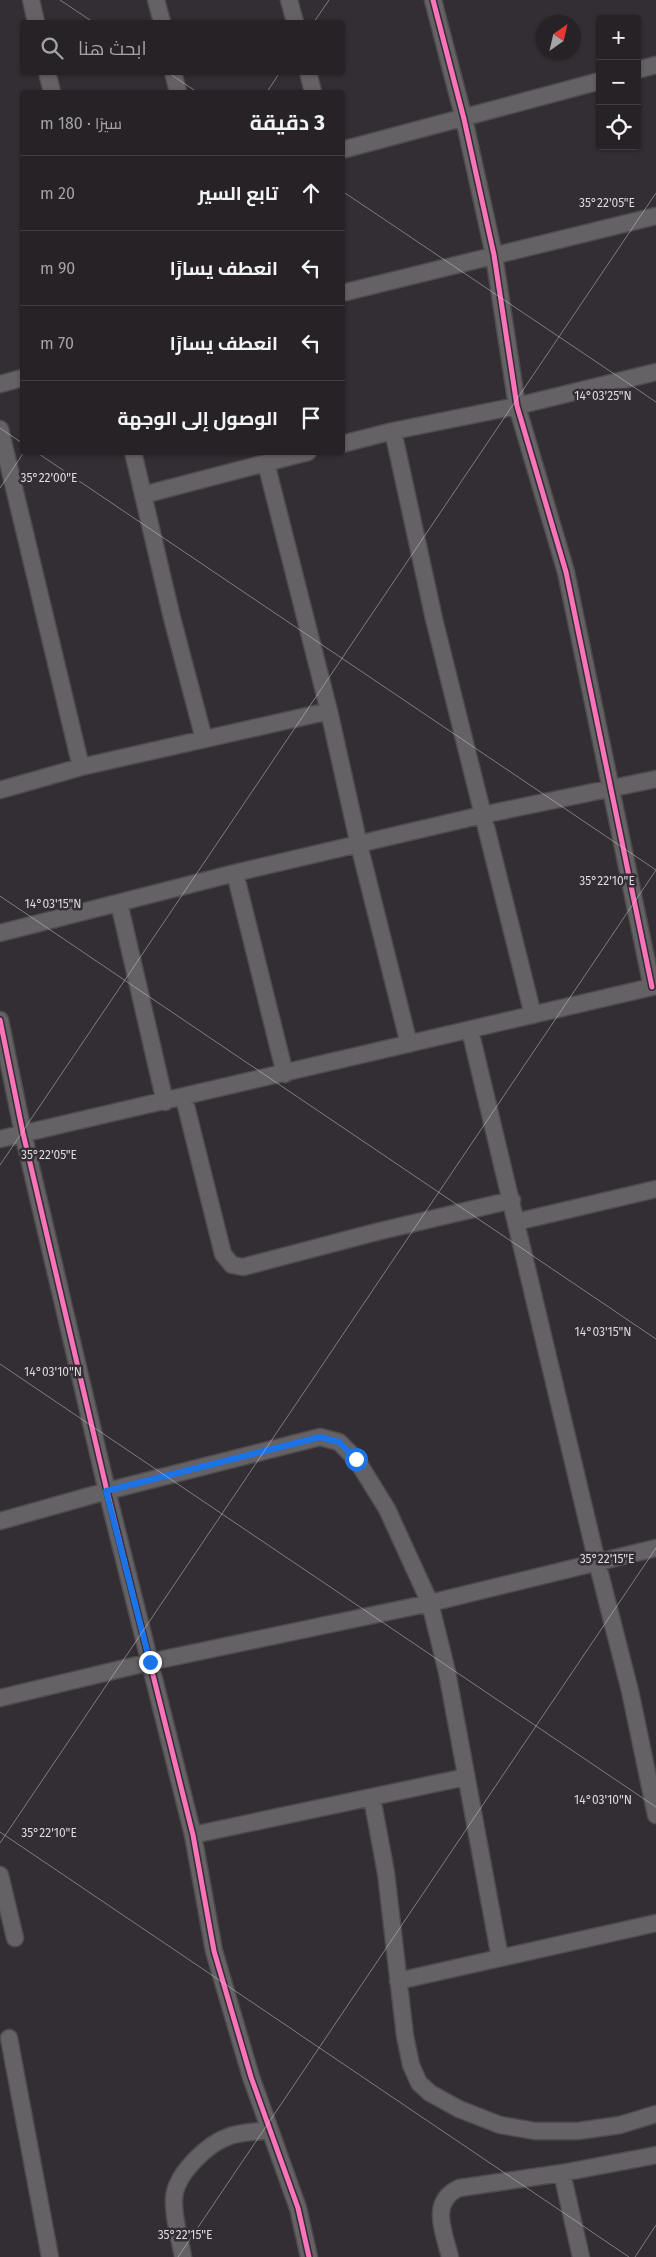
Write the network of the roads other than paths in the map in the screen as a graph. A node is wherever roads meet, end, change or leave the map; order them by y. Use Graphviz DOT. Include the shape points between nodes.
graph roads {
  1 [pos="31,0"];
  2 [pos="156,0"];
  3 [pos="290,0"];
  4 [pos="433,0"];
  5 [pos="36,20"];
  6 [pos="161,20"];
  7 [pos="295,20"];
  8 [pos="656,65"];
  9 [pos="641,69"];
  10 [pos="49,75"];
  11 [pos="174,75"];
  12 [pos="309,75"];
  13 [pos="596,82"];
  14 [pos="52,90"];
  15 [pos="178,90"];
  16 [pos="312,90"];
  17 [pos="464,119"];
  18 [pos="345,149"];
  19 [pos="656,216"];
  20 [pos="494,255"];
  21 [pos="345,292"];
  22 [pos="656,372"];
  23 [pos="20,379"];
  24 [pos="0,384"];
  25 [pos="517,406"];
  26 [pos="0,429"];
  27 [pos="393,431"];
  28 [pos="345,443"];
  29 [pos="134,455"];
  30 [pos="297,455"];
  31 [pos="266,463"];
  32 [pos="143,495"];
  33 [pos="329,711"];
  34 [pos="204,739"];
  35 [pos="81,768"];
  36 [pos="656,779"];
  37 [pos="610,788"];
  38 [pos="0,790"];
  39 [pos="482,815"];
  40 [pos="359,845"];
  41 [pos="235,873"];
  42 [pos="119,903"];
  43 [pos="0,933"];
  44 [pos="654,987"];
  45 [pos="533,1015"];
  46 [pos="0,1020"];
  47 [pos="470,1030"];
  48 [pos="408,1044"];
  49 [pos="285,1074"];
  50 [pos="184,1098"];
  51 [pos="165,1102"];
  52 [pos="23,1133"];
  53 [pos="0,1139"];
  54 [pos="656,1189"];
  55 [pos="512,1200"];
  56 [pos="516,1222"];
  57 [pos="106,1491"];
  58 [pos="0,1521"];
  59 [pos="656,1548"];
  60 [pos="597,1562"];
  61 [pos="430,1603"];
  62 [pos="150,1662"];
  63 [pos="0,1698"];
  64 [pos="649,1741"];
  65 [pos="466,1777"];
  66 [pos="372,1798"];
  67 [pos="656,1815"];
  68 [pos="193,1834"];
  69 [pos="0,1875"];
  70 [pos="656,1923"];
  71 [pos="15,1938"];
  72 [pos="500,1958"];
  73 [pos="398,1981"];
  74 [pos="9,2038"];
  75 [pos="656,2114"];
  76 [pos="269,2130"];
  77 [pos="656,2155"];
  78 [pos="562,2172"];
  79 [pos="50,2257"];
  80 [pos="183,2257"];
  81 [pos="309,2257"];
  82 [pos="450,2257"];
  83 [pos="581,2257"];
  1 -- 5 [label="street"];
  2 -- 6 [label="street"];
  3 -- 7 [label="street"];
  4 -- 17 [label="street"];
  8 -- 9 [label="street"];
  10 -- 14 [label="street"];
  11 -- 15 [label="street"];
  12 -- 16 [label="street"];
  13 -- 17 [label="street"];
  17 -- 18 [label="street"];
  17 -- 20 [label="street"];
  19 -- 20 [label="street"];
  20 -- 21 [label="street"];
  20 -- 25 [label="street"];
  22 -- 25 [label="street"];
  23 -- 24 [label="street"];
  25 -- 27 [label="street"];
  25 -- 37 [label="street" via="566,572"];
  26 -- 35 [label="street"];
  27 -- 28 [label="street"];
  27 -- 39 [label="street" via="434,619"];
  29 -- 32 [label="street"];
  30 -- 31 [label="street"];
  31 -- 32 [label="street"];
  31 -- 33 [label="street"];
  32 -- 34 [label="street"];
  33 -- 34 [label="street"];
  33 -- 40 [label="street"];
  34 -- 35 [label="street"];
  35 -- 38 [label="street"];
  36 -- 37 [label="street"];
  37 -- 39 [label="street"];
  37 -- 44 [label="street"];
  39 -- 40 [label="street"];
  39 -- 45 [label="street"];
  40 -- 41 [label="street"];
  40 -- 48 [label="street"];
  41 -- 42 [label="street"];
  41 -- 49 [label="street"];
  42 -- 43 [label="street"];
  42 -- 51 [label="street"];
  44 -- 45 [label="street"];
  45 -- 47 [label="street"];
  46 -- 52 [label="street"];
  47 -- 48 [label="street"];
  47 -- 55 [label="street"];
  48 -- 49 [label="street"];
  49 -- 50 [label="street"];
  50 -- 51 [label="street"];
  50 -- 55 [label="street" via="223,1254 232,1265 243,1267"];
  51 -- 52 [label="street"];
  52 -- 53 [label="street"];
  52 -- 57 [label="street"];
  54 -- 56 [label="street"];
  55 -- 56 [label="street"];
  56 -- 60 [label="street"];
  57 -- 58 [label="street"];
  57 -- 61 [label="street" via="320,1437 339,1442 356,1459 387,1509"];
  57 -- 62 [label="street"];
  59 -- 60 [label="street"];
  60 -- 61 [label="street"];
  60 -- 64 [label="street" via="630,1691"];
  61 -- 62 [label="street"];
  61 -- 65 [label="street" via="447,1672"];
  62 -- 63 [label="street"];
  62 -- 68 [label="street"];
  64 -- 67 [label="street"];
  65 -- 66 [label="street"];
  65 -- 72 [label="street"];
  66 -- 68 [label="street"];
  66 -- 73 [label="street" via="386,1873"];
  68 -- 76 [label="street" via="214,1951"];
  69 -- 71 [label="street"];
  70 -- 72 [label="street"];
  72 -- 73 [label="street"];
  73 -- 75 [label="street" via="407,2046 419,2083 458,2109 500,2125 535,2131 578,2131 620,2125"];
  74 -- 79 [label="street"];
  76 -- 80 [label="street" via="230,2136 216,2143 182,2174 174,2199"];
  76 -- 81 [label="street" via="298,2208"];
  77 -- 78 [label="street"];
  78 -- 82 [label="street" via="449,2192 439,2213"];
  78 -- 83 [label="street"];
}
